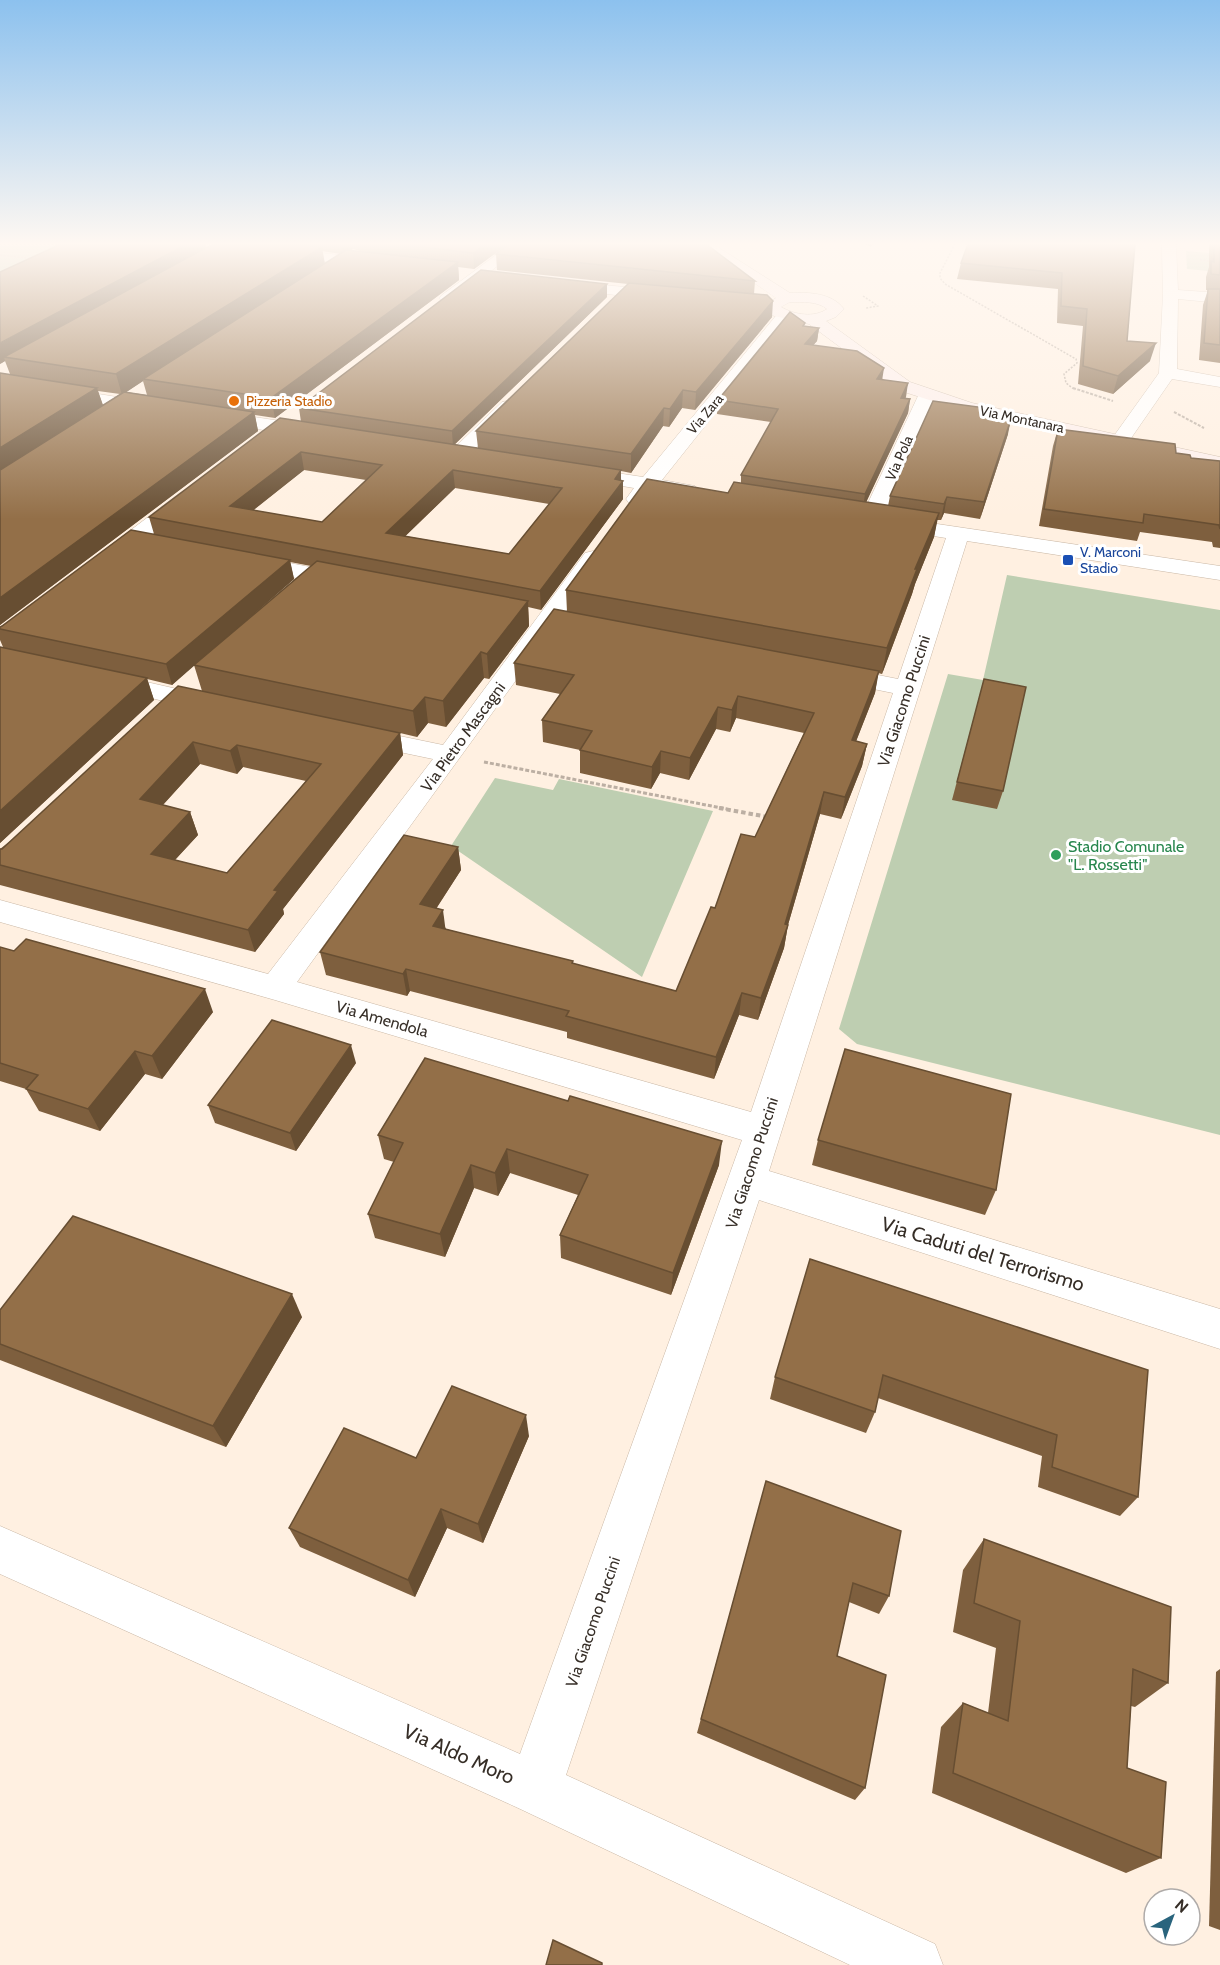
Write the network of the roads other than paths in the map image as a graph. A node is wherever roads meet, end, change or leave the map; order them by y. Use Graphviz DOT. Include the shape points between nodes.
graph roads {
  1 [pos="755,336"];
  2 [pos="835,336"];
  3 [pos="1169,336"];
  4 [pos="1168,373"];
  5 [pos="2,376"];
  6 [pos="1220,382"];
  7 [pos="143,392"];
  8 [pos="519,394"];
  9 [pos="927,396"];
  10 [pos="125,404"];
  11 [pos="172,411"];
  12 [pos="299,411"];
  13 [pos="196,414"];
  14 [pos="103,418"];
  15 [pos="279,427"];
  16 [pos="335,436"];
  17 [pos="1120,440"];
  18 [pos="254,446"];
  19 [pos="436,452"];
  20 [pos="458,455"];
  21 [pos="482,459"];
  22 [pos="1220,463"];
  23 [pos="553,469"];
  24 [pos="207,482"];
  25 [pos="647,484"];
  26 [pos="706,493"];
  27 [pos="848,516"];
  28 [pos="871,520"];
  29 [pos="958,534"];
  30 [pos="224,557"];
  31 [pos="95,568"];
  32 [pos="1220,573"];
  33 [pos="316,575"];
  34 [pos="363,584"];
  35 [pos="290,598"];
  36 [pos="815,671"];
  37 [pos="204,674"];
  38 [pos="89,677"];
  39 [pos="909,689"];
  40 [pos="178,696"];
  41 [pos="235,709"];
  42 [pos="153,720"];
  43 [pos="337,730"];
  44 [pos="450,755"];
  45 [pos="0,911"];
  46 [pos="275,988"];
  47 [pos="762,1131"];
  48 [pos="747,1180"];
  49 [pos="1220,1329"];
  50 [pos="0,1550"];
  51 [pos="535,1788"];
  52 [pos="914,1965"];
  1 -- 25 [label="street, Via Zara"];
  2 -- 9 [label="main road, Via Montanara" via="904,386"];
  3 -- 4 [label="street"];
  4 -- 6 [label="street"];
  4 -- 17 [label="street"];
  5 -- 10 [label="street"];
  7 -- 10 [label="street"];
  8 -- 20 [label="street"];
  9 -- 17 [label="main road, Via Montanara"];
  9 -- 28 [label="street, Via Pola"];
  10 -- 11 [label="street"];
  10 -- 14 [label="street"];
  12 -- 15 [label="street"];
  13 -- 15 [label="street"];
  15 -- 16 [label="street"];
  15 -- 18 [label="street"];
  17 -- 22 [label="main road, Via Montanara"];
  19 -- 20 [label="street"];
  20 -- 21 [label="street"];
  23 -- 25 [label="street"];
  24 -- 31 [label="street" via="144,542"];
  25 -- 26 [label="street"];
  25 -- 44 [label="street, Via Pietro Mascagni"];
  27 -- 28 [label="street"];
  28 -- 29 [label="street"];
  29 -- 32 [label="street"];
  29 -- 39 [label="street, Via Giacomo Puccini"];
  30 -- 33 [label="street"];
  33 -- 34 [label="street"];
  33 -- 35 [label="street"];
  36 -- 39 [label="street"];
  37 -- 40 [label="street"];
  38 -- 40 [label="street"];
  39 -- 47 [label="street, Via Giacomo Puccini"];
  40 -- 41 [label="street"];
  40 -- 42 [label="street"];
  43 -- 44 [label="street"];
  44 -- 46 [label="street, Via Pietro Mascagni"];
  45 -- 46 [label="street, Via Amendola"];
  46 -- 47 [label="street, Via Amendola"];
  47 -- 48 [label="street, Via Giacomo Puccini"];
  48 -- 49 [label="street, Via Caduti del Terrorismo"];
  48 -- 51 [label="street, Via Giacomo Puccini"];
  50 -- 51 [label="street, Via Aldo Moro"];
  51 -- 52 [label="street, Via Aldo Moro"];
}
